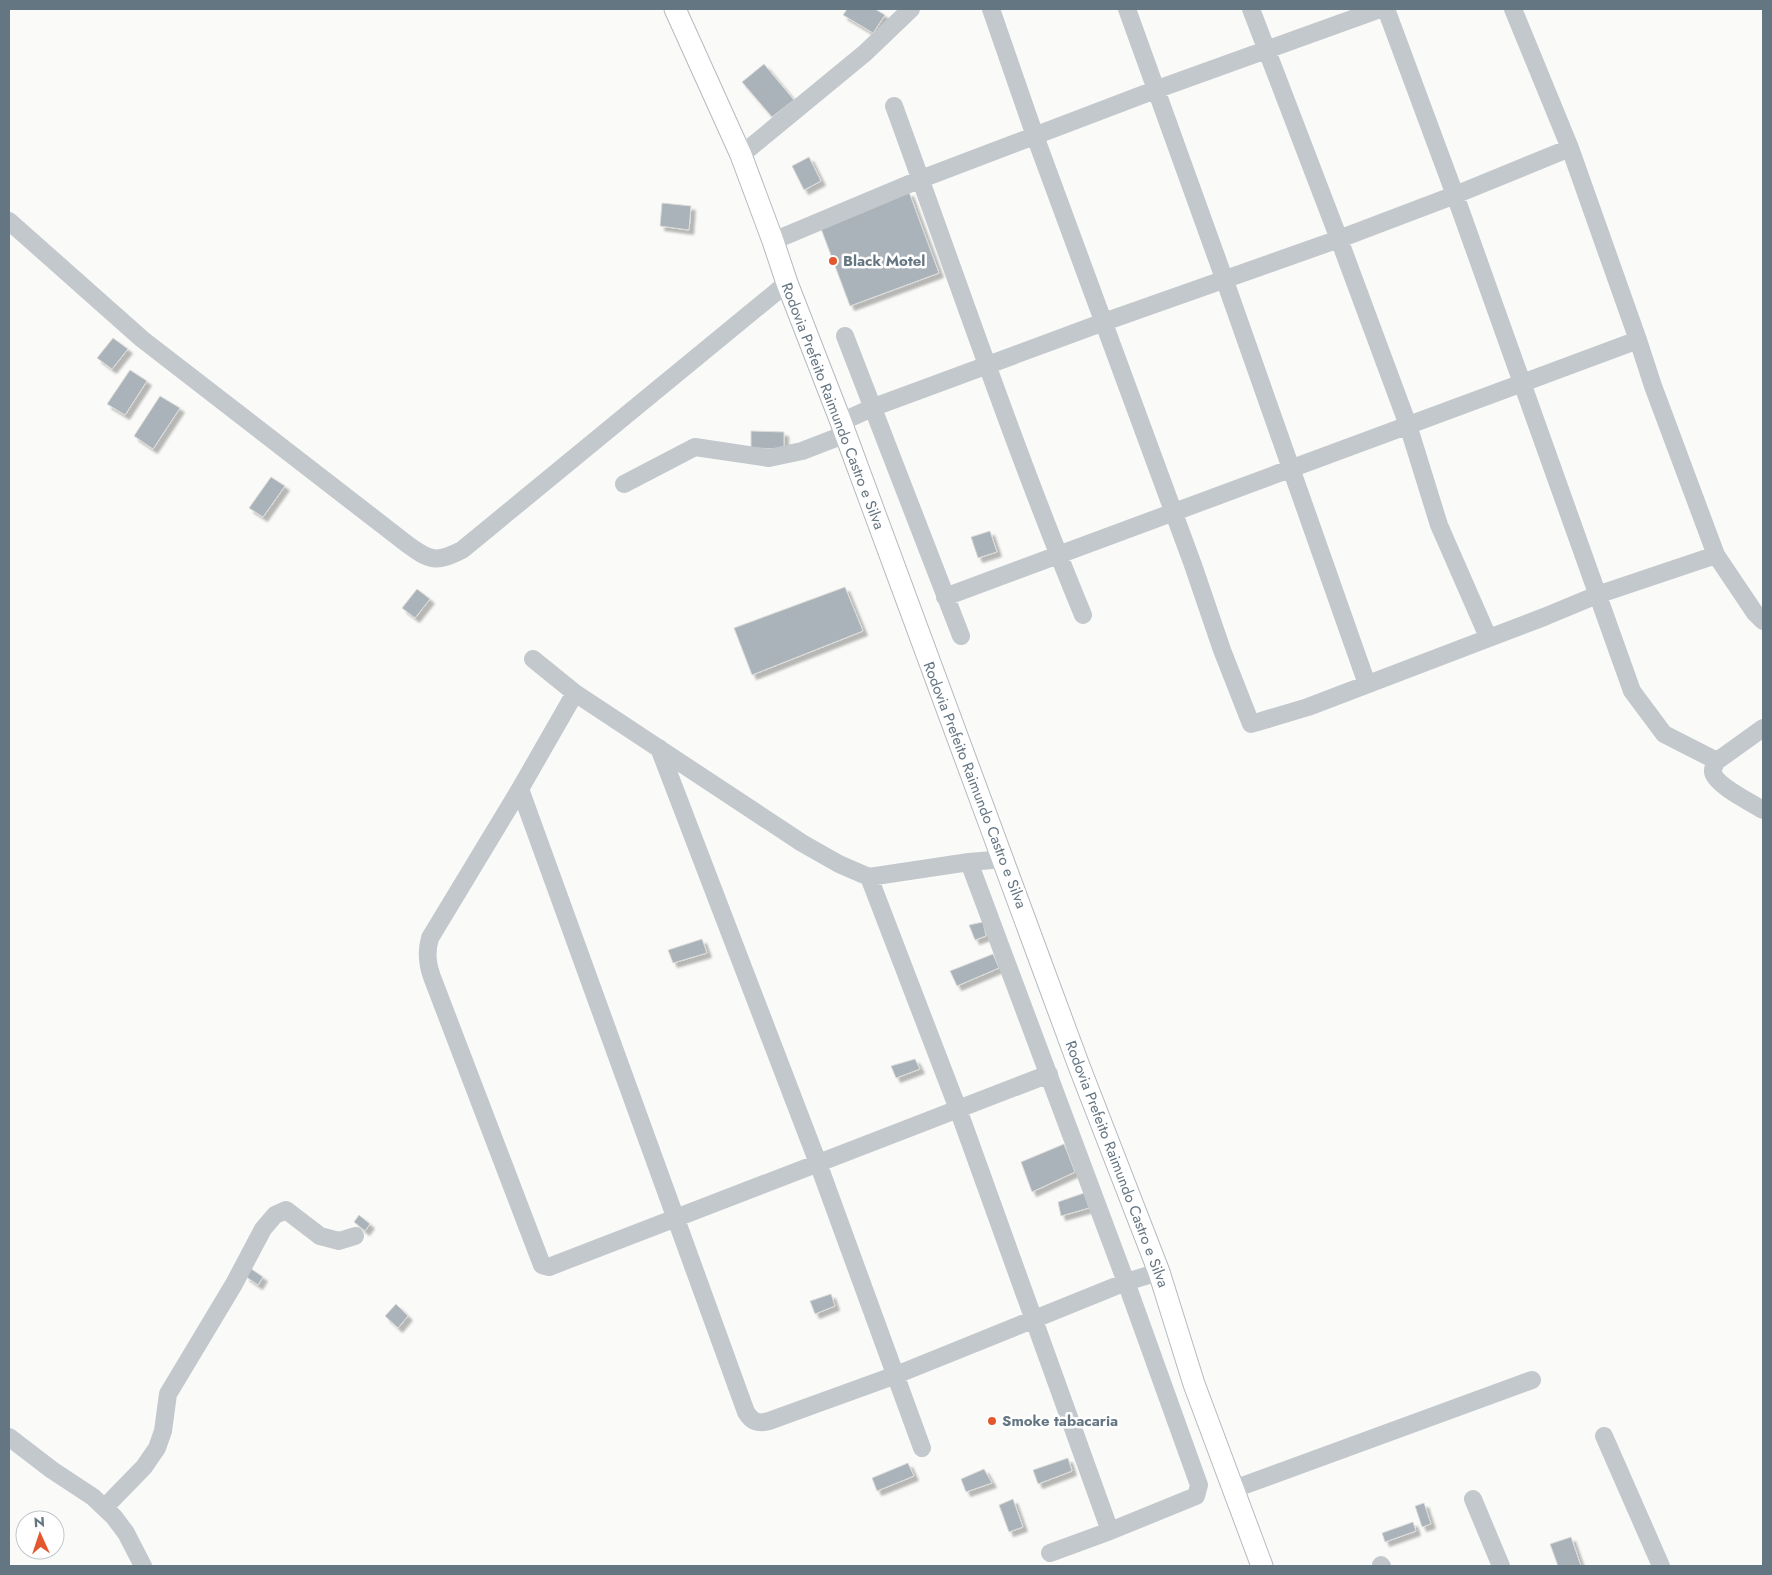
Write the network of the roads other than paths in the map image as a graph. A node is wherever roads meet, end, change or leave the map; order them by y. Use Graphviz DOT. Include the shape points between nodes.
graph roads {
  1 [pos="675,9"];
  2 [pos="911,9"];
  3 [pos="992,9"];
  4 [pos="1127,9"];
  5 [pos="1251,9"];
  6 [pos="1380,9"];
  7 [pos="1386,9"];
  8 [pos="1513,9"];
  9 [pos="1266,50"];
  10 [pos="1155,90"];
  11 [pos="894,106"];
  12 [pos="1035,136"];
  13 [pos="1570,148"];
  14 [pos="741,155"];
  15 [pos="921,179"];
  16 [pos="1455,195"];
  17 [pos="9,220"];
  18 [pos="1339,239"];
  19 [pos="773,240"];
  20 [pos="1225,281"];
  21 [pos="787,283"];
  22 [pos="1104,322"];
  23 [pos="845,336"];
  24 [pos="1638,340"];
  25 [pos="988,365"];
  26 [pos="1522,384"];
  27 [pos="874,407"];
  28 [pos="1408,425"];
  29 [pos="844,428"];
  30 [pos="1290,469"];
  31 [pos="624,484"];
  32 [pos="1172,512"];
  33 [pos="1058,554"];
  34 [pos="1716,556"];
  35 [pos="1597,595"];
  36 [pos="945,597"];
  37 [pos="1083,615"];
  38 [pos="1763,621"];
  39 [pos="961,636"];
  40 [pos="1488,637"];
  41 [pos="533,659"];
  42 [pos="1367,684"];
  43 [pos="575,693"];
  44 [pos="1763,728"];
  45 [pos="659,748"];
  46 [pos="1717,761"];
  47 [pos="520,789"];
  48 [pos="1763,810"];
  49 [pos="1004,859"];
  50 [pos="969,862"];
  51 [pos="869,877"];
  52 [pos="1049,1074"];
  53 [pos="958,1109"];
  54 [pos="818,1163"];
  55 [pos="676,1218"];
  56 [pos="355,1236"];
  57 [pos="1159,1272"];
  58 [pos="1126,1282"];
  59 [pos="1033,1320"];
  60 [pos="896,1375"];
  61 [pos="1532,1380"];
  62 [pos="1604,1436"];
  63 [pos="9,1437"];
  64 [pos="922,1448"];
  65 [pos="1234,1489"];
  66 [pos="1473,1499"];
  67 [pos="105,1507"];
  68 [pos="1110,1532"];
  69 [pos="1050,1553"];
  70 [pos="143,1566"];
  71 [pos="1262,1566"];
  72 [pos="1501,1566"];
  73 [pos="1662,1566"];
  1 -- 14 [label="main road, Rodovia Prefeito Raimundo Castro e Silva"];
  2 -- 14 [label="street" via="865,53"];
  3 -- 12 [label="street"];
  4 -- 10 [label="street"];
  5 -- 9 [label="street"];
  6 -- 9 [label="street"];
  7 -- 16 [label="street"];
  8 -- 13 [label="street"];
  9 -- 10 [label="street"];
  9 -- 18 [label="street"];
  10 -- 12 [label="street"];
  10 -- 20 [label="street"];
  11 -- 15 [label="street"];
  12 -- 15 [label="street"];
  12 -- 22 [label="street"];
  13 -- 16 [label="street"];
  13 -- 24 [label="street"];
  14 -- 19 [label="main road, Rodovia Prefeito Raimundo Castro e Silva"];
  15 -- 19 [label="street"];
  15 -- 25 [label="street"];
  16 -- 18 [label="street"];
  16 -- 26 [label="street"];
  17 -- 21 [label="street" via="142,339 417,552 433,558 445,558 462,550"];
  18 -- 20 [label="street"];
  18 -- 28 [label="street"];
  19 -- 21 [label="main road, Rodovia Prefeito Raimundo Castro e Silva"];
  20 -- 22 [label="street"];
  20 -- 30 [label="street"];
  21 -- 29 [label="main road, Rodovia Prefeito Raimundo Castro e Silva"];
  22 -- 25 [label="street"];
  22 -- 32 [label="street"];
  23 -- 27 [label="street"];
  24 -- 26 [label="street"];
  24 -- 34 [label="street"];
  25 -- 27 [label="street"];
  25 -- 33 [label="street"];
  26 -- 28 [label="street"];
  26 -- 35 [label="street"];
  27 -- 29 [label="street"];
  27 -- 36 [label="street"];
  28 -- 30 [label="street"];
  28 -- 40 [label="street" via="1439,525"];
  29 -- 31 [label="street" via="802,451 769,458 695,447"];
  29 -- 49 [label="main road, Rodovia Prefeito Raimundo Castro e Silva"];
  30 -- 32 [label="street"];
  30 -- 42 [label="street"];
  32 -- 33 [label="street"];
  32 -- 42 [label="street" via="1251,724 1308,707"];
  33 -- 36 [label="street"];
  33 -- 37 [label="street"];
  34 -- 35 [label="street"];
  34 -- 38 [label="street"];
  35 -- 40 [label="street"];
  35 -- 46 [label="street" via="1632,691 1664,734"];
  36 -- 39 [label="street"];
  40 -- 42 [label="street"];
  41 -- 43 [label="street"];
  43 -- 45 [label="street"];
  43 -- 47 [label="street"];
  44 -- 46 [label="street"];
  45 -- 51 [label="street" via="802,843"];
  45 -- 54 [label="street"];
  46 -- 48 [label="street" via="1713,772 1719,783"];
  47 -- 55 [label="street"];
  47 -- 55 [label="street" via="430,938 427,962 432,977 542,1265 549,1267"];
  49 -- 50 [label="street"];
  49 -- 57 [label="main road, Rodovia Prefeito Raimundo Castro e Silva" via="1082,1075"];
  50 -- 51 [label="street"];
  50 -- 52 [label="street"];
  51 -- 53 [label="street"];
  52 -- 53 [label="street"];
  52 -- 58 [label="street"];
  53 -- 54 [label="street"];
  53 -- 59 [label="street"];
  54 -- 55 [label="street"];
  54 -- 60 [label="street"];
  55 -- 60 [label="street" via="746,1412 755,1422 769,1421"];
  56 -- 67 [label="street" via="339,1241 320,1236 286,1210 275,1215 263,1229 168,1394 157,1448 144,1467"];
  57 -- 58 [label="street"];
  57 -- 65 [label="main road, Rodovia Prefeito Raimundo Castro e Silva" via="1194,1384"];
  58 -- 59 [label="street"];
  58 -- 68 [label="street" via="1199,1485 1196,1496"];
  59 -- 60 [label="street"];
  59 -- 68 [label="street"];
  60 -- 64 [label="street"];
  61 -- 65 [label="street"];
  62 -- 73 [label="street"];
  63 -- 67 [label="street"];
  65 -- 71 [label="main road, Rodovia Prefeito Raimundo Castro e Silva"];
  66 -- 72 [label="street"];
  67 -- 70 [label="street" via="126,1533"];
  68 -- 69 [label="street"];
}
